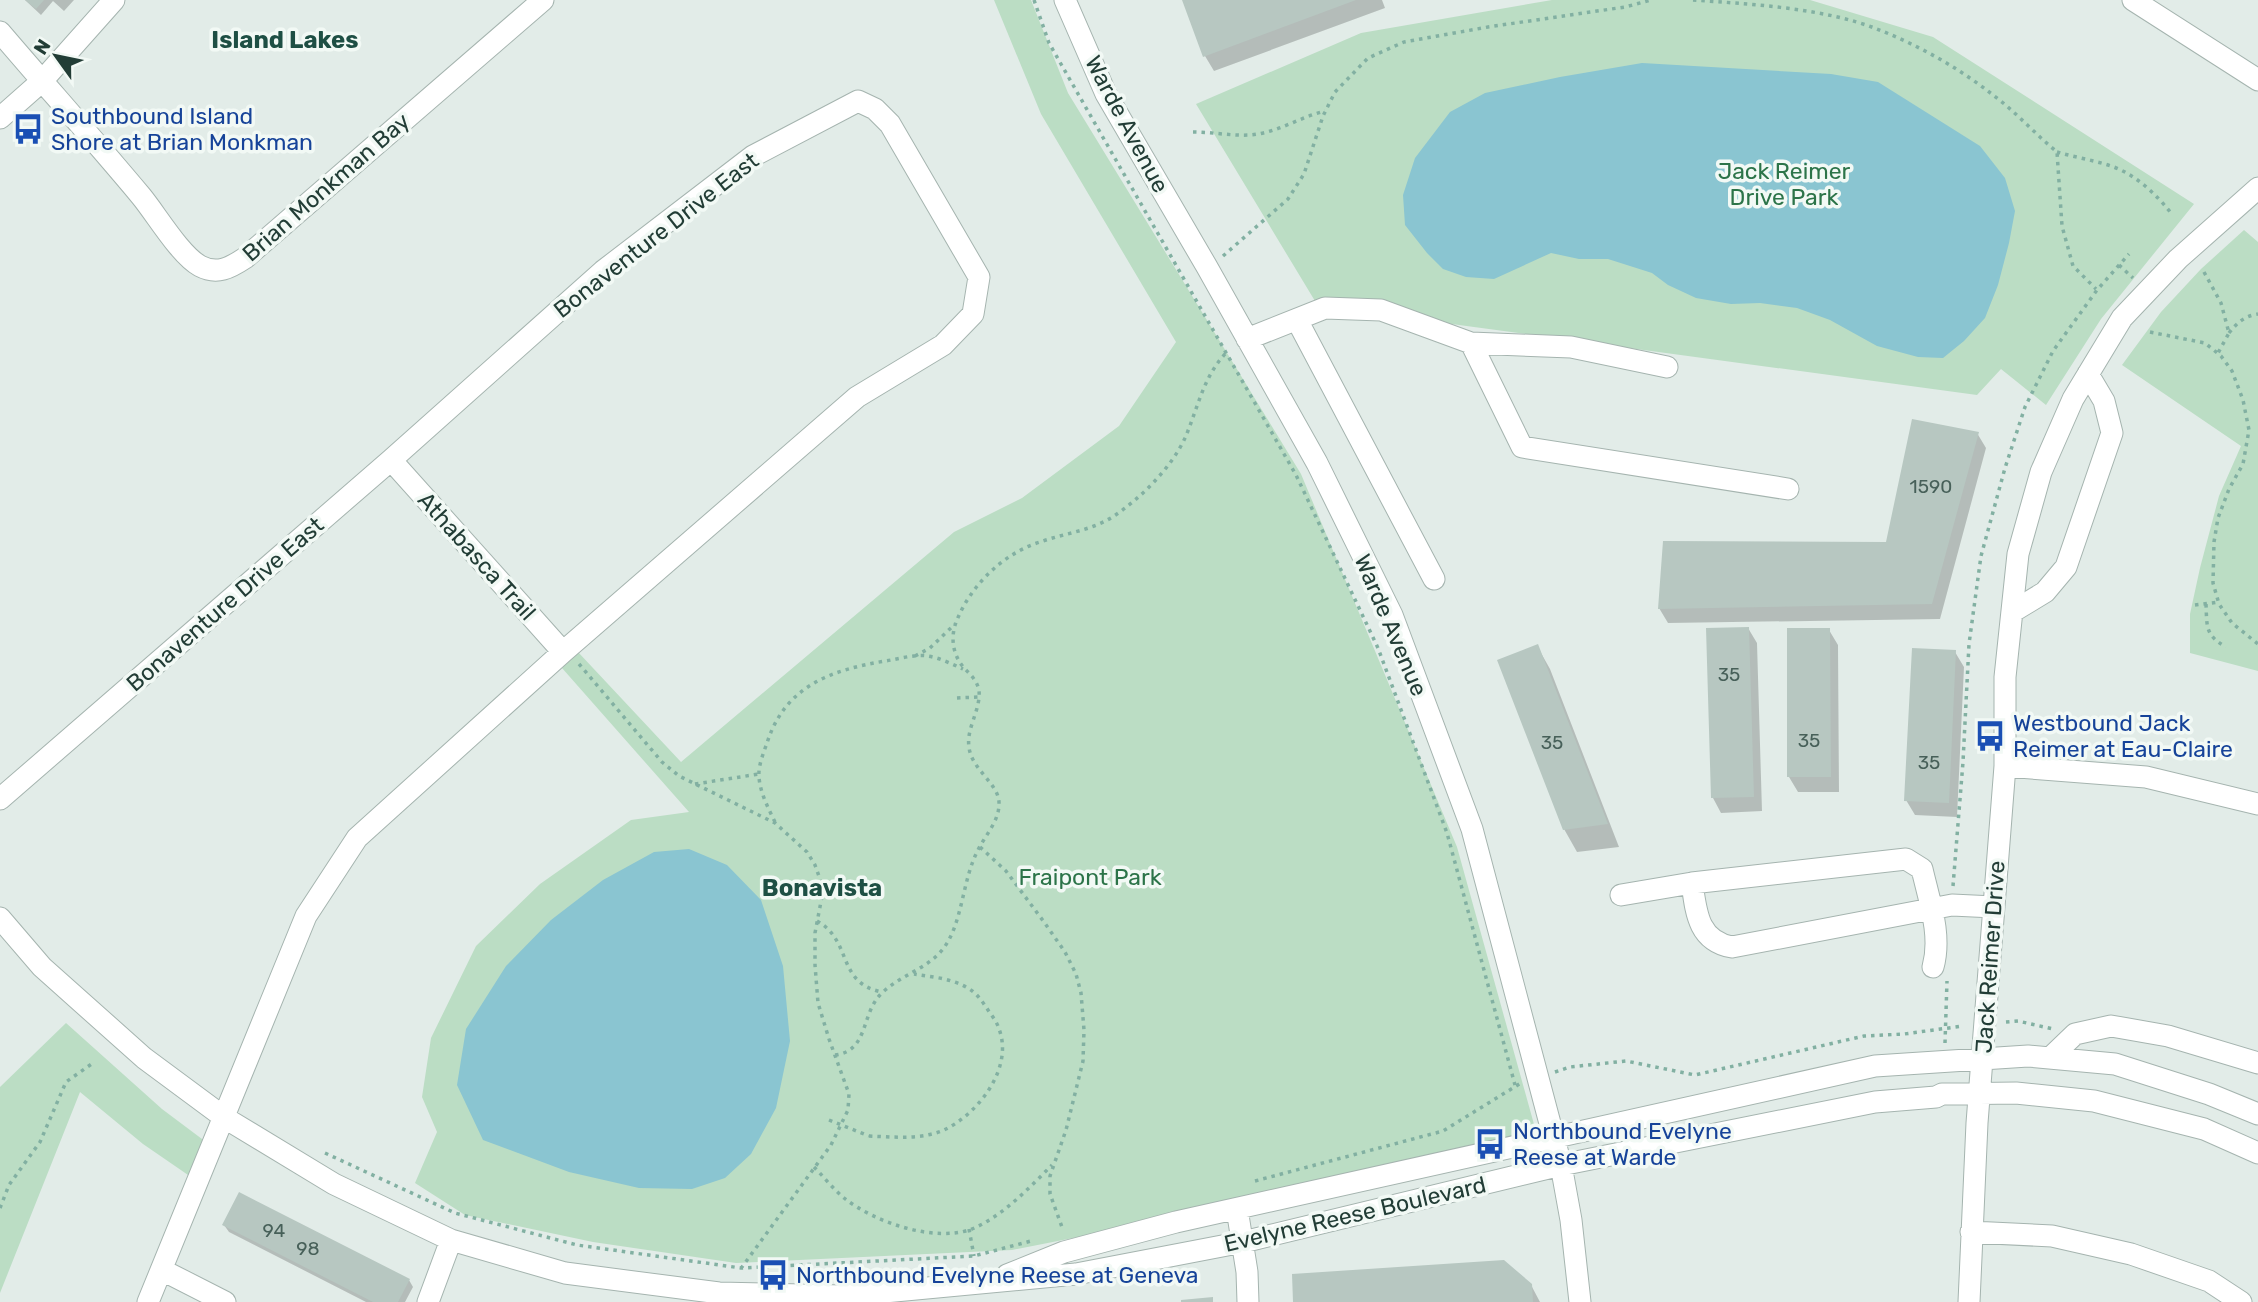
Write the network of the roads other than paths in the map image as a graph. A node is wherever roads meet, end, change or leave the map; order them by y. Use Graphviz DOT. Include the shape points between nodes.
graph roads {
  1 [pos="114,0"];
  2 [pos="1065,0"];
  3 [pos="2133,0"];
  4 [pos="535,3"];
  5 [pos="0,32"];
  6 [pos="2258,80"];
  7 [pos="42,81"];
  8 [pos="0,118"];
  9 [pos="2255,194"];
  10 [pos="1297,320"];
  11 [pos="1247,339"];
  12 [pos="1471,343"];
  13 [pos="1667,367"];
  14 [pos="2088,374"];
  15 [pos="391,460"];
  16 [pos="1788,489"];
  17 [pos="1434,579"];
  18 [pos="2012,612"];
  19 [pos="565,650"];
  20 [pos="2005,766"];
  21 [pos="0,799"];
  22 [pos="2258,804"];
  23 [pos="1692,883"];
  24 [pos="1622,895"];
  25 [pos="1994,907"];
  26 [pos="1931,909"];
  27 [pos="0,918"];
  28 [pos="1933,967"];
  29 [pos="2050,1058"];
  30 [pos="1982,1059"];
  31 [pos="2258,1063"];
  32 [pos="1979,1093"];
  33 [pos="2258,1114"];
  34 [pos="225,1118"];
  35 [pos="1555,1139"];
  36 [pos="2258,1153"];
  37 [pos="1561,1165"];
  38 [pos="1237,1209"];
  39 [pos="1972,1232"];
  40 [pos="451,1240"];
  41 [pos="1243,1242"];
  42 [pos="162,1270"];
  43 [pos="983,1293"];
  44 [pos="718,1298"];
  45 [pos="148,1302"];
  46 [pos="225,1302"];
  47 [pos="428,1302"];
  48 [pos="1248,1302"];
  49 [pos="1580,1302"];
  50 [pos="1969,1302"];
  51 [pos="2241,1302"];
  1 -- 7 [label="street"];
  2 -- 11 [label="street, Warde Avenue" via="1105,94"];
  3 -- 6 [label="street"];
  4 -- 7 [label="street, Brian Monkman Bay" via="228,269 208,269 190,258"];
  5 -- 7 [label="street, Brian Monkman Bay"];
  7 -- 8 [label="street"];
  9 -- 14 [label="street, Jack Reimer Drive" via="2178,259 2122,318"];
  10 -- 11 [label="street"];
  10 -- 12 [label="street" via="1325,308 1381,310"];
  10 -- 17 [label="street"];
  11 -- 35 [label="street, Warde Avenue" via="1317,463 1392,615 1472,829"];
  12 -- 13 [label="street" via="1571,347"];
  12 -- 16 [label="street" via="1521,447"];
  14 -- 18 [label="street, Jack Reimer Drive" via="2041,472 2018,554"];
  14 -- 18 [label="street" via="2104,401 2112,433 2066,567 2045,593"];
  15 -- 19 [label="street, Athabasca Trail"];
  15 -- 19 [label="street, Bonaventure Drive East" via="603,271 753,156 858,101 875,108 890,124 979,277 973,314 943,345 857,397"];
  15 -- 21 [label="street, Bonaventure Drive East"];
  18 -- 20 [label="street, Jack Reimer Drive" via="2005,677"];
  19 -- 34 [label="street, Bonaventure Drive East" via="357,838 306,916"];
  20 -- 22 [label="street" via="2146,777"];
  20 -- 25 [label="street, Jack Reimer Drive"];
  23 -- 24 [label="street"];
  23 -- 26 [label="street" via="1906,859 1922,869"];
  23 -- 26 [label="street" via="1705,934 1718,945 1732,947"];
  25 -- 26 [label="street"];
  25 -- 30 [label="street, Jack Reimer Drive"];
  26 -- 28 [label="street" via="1937,939"];
  27 -- 34 [label="street, Evelyne Reese Boulevard" via="42,967 134,1049"];
  29 -- 30 [label="street, Evelyne Reese Boulevard"];
  29 -- 31 [label="street" via="2075,1034 2111,1026 2168,1035"];
  29 -- 33 [label="street, Evelyne Reese Boulevard" via="2115,1064"];
  30 -- 32 [label="street, Jack Reimer Drive"];
  30 -- 35 [label="street, Evelyne Reese Boulevard" via="1875,1066"];
  32 -- 36 [label="street, Evelyne Reese Boulevard" via="2094,1101 2204,1129"];
  32 -- 37 [label="street, Evelyne Reese Boulevard" via="1875,1102"];
  32 -- 39 [label="street, Jack Reimer Drive"];
  34 -- 40 [label="street, Evelyne Reese Boulevard" via="334,1184"];
  34 -- 42 [label="street, Bonaventure Drive East"];
  35 -- 37 [label="street, Warde Avenue"];
  35 -- 38 [label="street, Evelyne Reese Boulevard"];
  37 -- 41 [label="street, Evelyne Reese Boulevard"];
  37 -- 49 [label="street, Warde Avenue"];
  38 -- 41 [label="street"];
  38 -- 43 [label="street, Evelyne Reese Boulevard" via="1064,1252"];
  39 -- 50 [label="street, Jack Reimer Drive"];
  39 -- 51 [label="street" via="2052,1236 2131,1254 2209,1281"];
  40 -- 44 [label="street, Evelyne Reese Boulevard" via="565,1273"];
  40 -- 47 [label="street"];
  41 -- 43 [label="street, Evelyne Reese Boulevard"];
  41 -- 48 [label="street"];
  42 -- 45 [label="street, Bonaventure Drive East"];
  42 -- 46 [label="street"];
  43 -- 44 [label="street, Evelyne Reese Boulevard"];
}
